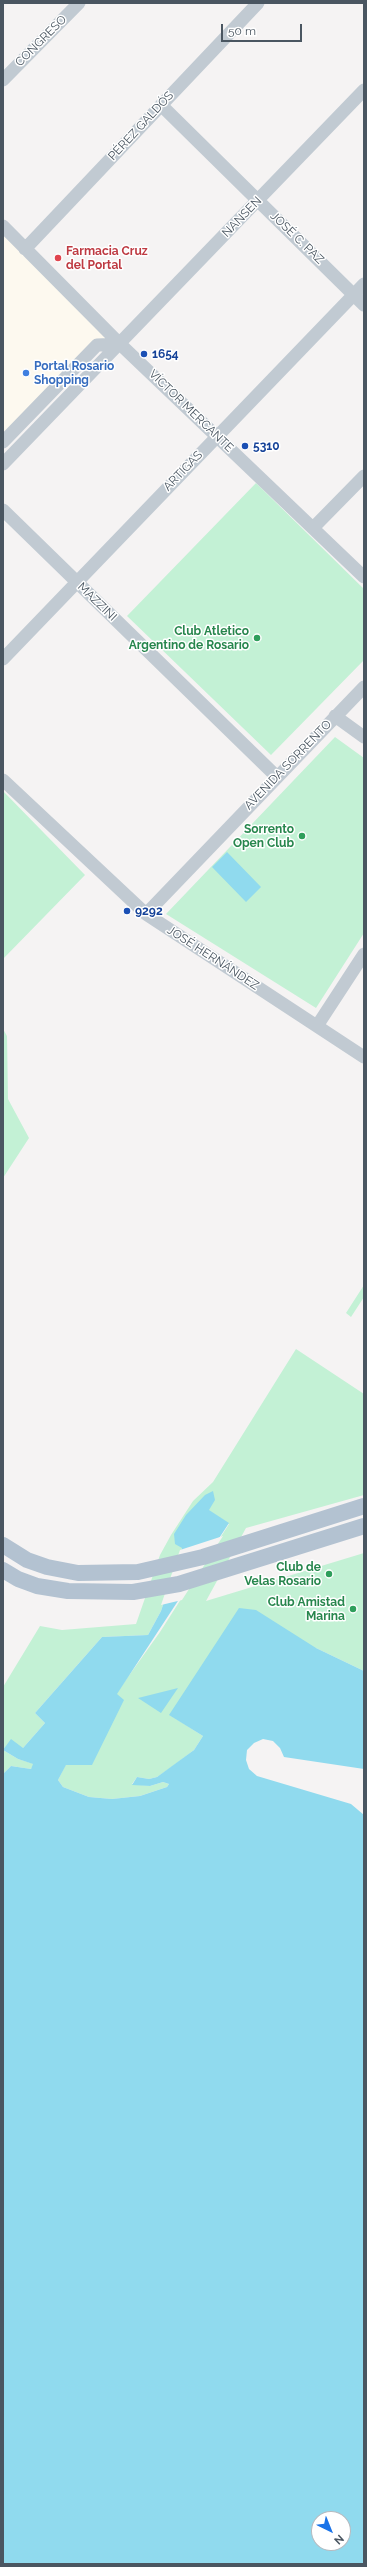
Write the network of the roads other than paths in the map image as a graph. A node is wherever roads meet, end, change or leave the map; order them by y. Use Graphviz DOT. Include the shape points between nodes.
graph roads {
  1 [pos="258,3"];
  2 [pos="71,6"];
  3 [pos="3,80"];
  4 [pos="364,90"];
  5 [pos="161,105"];
  6 [pos="258,200"];
  7 [pos="3,226"];
  8 [pos="25,249"];
  9 [pos="364,284"];
  10 [pos="354,294"];
  11 [pos="364,304"];
  12 [pos="120,344"];
  13 [pos="217,436"];
  14 [pos="3,442"];
  15 [pos="3,464"];
  16 [pos="364,476"];
  17 [pos="3,510"];
  18 [pos="313,528"];
  19 [pos="364,577"];
  20 [pos="77,582"];
  21 [pos="3,659"];
  22 [pos="364,687"];
  23 [pos="335,716"];
  24 [pos="364,737"];
  25 [pos="276,776"];
  26 [pos="3,780"];
  27 [pos="146,914"];
  28 [pos="364,954"];
  29 [pos="317,1026"];
  30 [pos="364,1057"];
  31 [pos="364,1506"];
  32 [pos="364,1526"];
  33 [pos="6,1547"];
  34 [pos="3,1570"];
  1 -- 5 [label="street, PÉREZ GALDÓS"];
  2 -- 3 [label="street, CONGRESO"];
  4 -- 6 [label="street, NANSEN"];
  5 -- 6 [label="street, JOSÉ C. PAZ"];
  5 -- 8 [label="street, PÉREZ GALDÓS"];
  6 -- 10 [label="street, JOSÉ C. PAZ"];
  6 -- 12 [label="street, NANSEN"];
  7 -- 8 [label="street, VÍCTOR MERCANTE"];
  8 -- 12 [label="street, VÍCTOR MERCANTE"];
  9 -- 10 [label="street, ARTIGAS"];
  10 -- 11 [label="street, JOSÉ C. PAZ"];
  10 -- 13 [label="street, ARTIGAS"];
  12 -- 13 [label="street, VÍCTOR MERCANTE"];
  12 -- 14 [label="street" via="97,344"];
  12 -- 15 [label="street, NANSEN"];
  13 -- 18 [label="street, VÍCTOR MERCANTE"];
  13 -- 20 [label="street, ARTIGAS"];
  16 -- 18 [label="street"];
  17 -- 20 [label="street, MAZZINI"];
  18 -- 19 [label="street, VÍCTOR MERCANTE"];
  20 -- 21 [label="street, ARTIGAS"];
  20 -- 25 [label="street, MAZZINI"];
  22 -- 23 [label="street, AVENIDA SORRENTO"];
  23 -- 24 [label="street"];
  23 -- 25 [label="street, AVENIDA SORRENTO"];
  25 -- 27 [label="street, AVENIDA SORRENTO"];
  26 -- 27 [label="street, JOSÉ HERNÁNDEZ"];
  27 -- 29 [label="street, JOSÉ HERNÁNDEZ"];
  28 -- 29 [label="street"];
  29 -- 30 [label="street, JOSÉ HERNÁNDEZ"];
  31 -- 33 [label="main road" via="169,1566 138,1572 78,1573 47,1567"];
  32 -- 34 [label="main road" via="157,1589 101,1593 68,1591 37,1586"];
}
